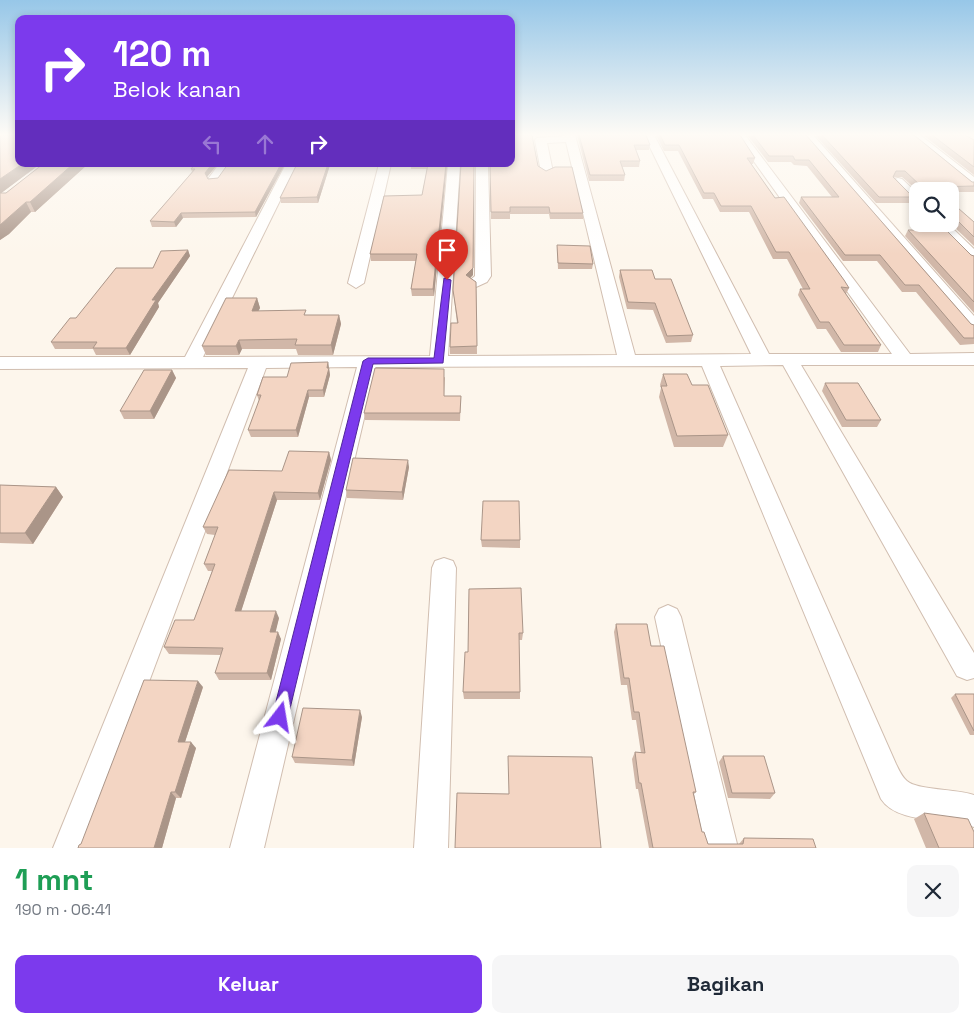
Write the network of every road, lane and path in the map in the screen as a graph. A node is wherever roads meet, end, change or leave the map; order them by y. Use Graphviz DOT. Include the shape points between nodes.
graph roads {
  1 [pos="217,175"];
  2 [pos="287,175"];
  3 [pos="382,175"];
  4 [pos="453,175"];
  5 [pos="482,175"];
  6 [pos="580,175"];
  7 [pos="669,175"];
  8 [pos="769,175"];
  9 [pos="842,175"];
  10 [pos="963,175"];
  11 [pos="214,179"];
  12 [pos="898,182"];
  13 [pos="974,183"];
  14 [pos="909,192"];
  15 [pos="948,232"];
  16 [pos="974,257"];
  17 [pos="476,282"];
  18 [pos="356,283"];
  19 [pos="974,326"];
  20 [pos="906,359"];
  21 [pos="974,359"];
  22 [pos="627,360"];
  23 [pos="709,360"];
  24 [pos="763,360"];
  25 [pos="789,360"];
  26 [pos="368,361"];
  27 [pos="439,361"];
  28 [pos="191,362"];
  29 [pos="259,362"];
  30 [pos="0,364"];
  31 [pos="444,568"];
  32 [pos="668,616"];
  33 [pos="967,667"];
  34 [pos="974,811"];
  35 [pos="70,848"];
  36 [pos="248,848"];
  37 [pos="431,848"];
  38 [pos="721,848"];
  1 -- 11 [label="street"];
  2 -- 28 [label="street"];
  3 -- 18 [label="street"];
  4 -- 27 [label="street"];
  5 -- 17 [label="street" via="483,276"];
  6 -- 22 [label="street"];
  7 -- 24 [label="street"];
  8 -- 20 [label="street"];
  9 -- 19 [label="street"];
  10 -- 13 [label="street"];
  12 -- 14 [label="street"];
  15 -- 16 [label="street"];
  20 -- 21 [label="street"];
  20 -- 25 [label="street"];
  22 -- 23 [label="street"];
  22 -- 27 [label="street"];
  23 -- 24 [label="street"];
  23 -- 34 [label="street" via="885,775 895,792 906,799"];
  24 -- 25 [label="street"];
  25 -- 33 [label="street"];
  26 -- 27 [label="street"];
  26 -- 29 [label="street"];
  26 -- 36 [label="street"];
  28 -- 29 [label="street"];
  28 -- 30 [label="street"];
  29 -- 35 [label="street"];
  31 -- 37 [label="street"];
  32 -- 38 [label="street"];
}
